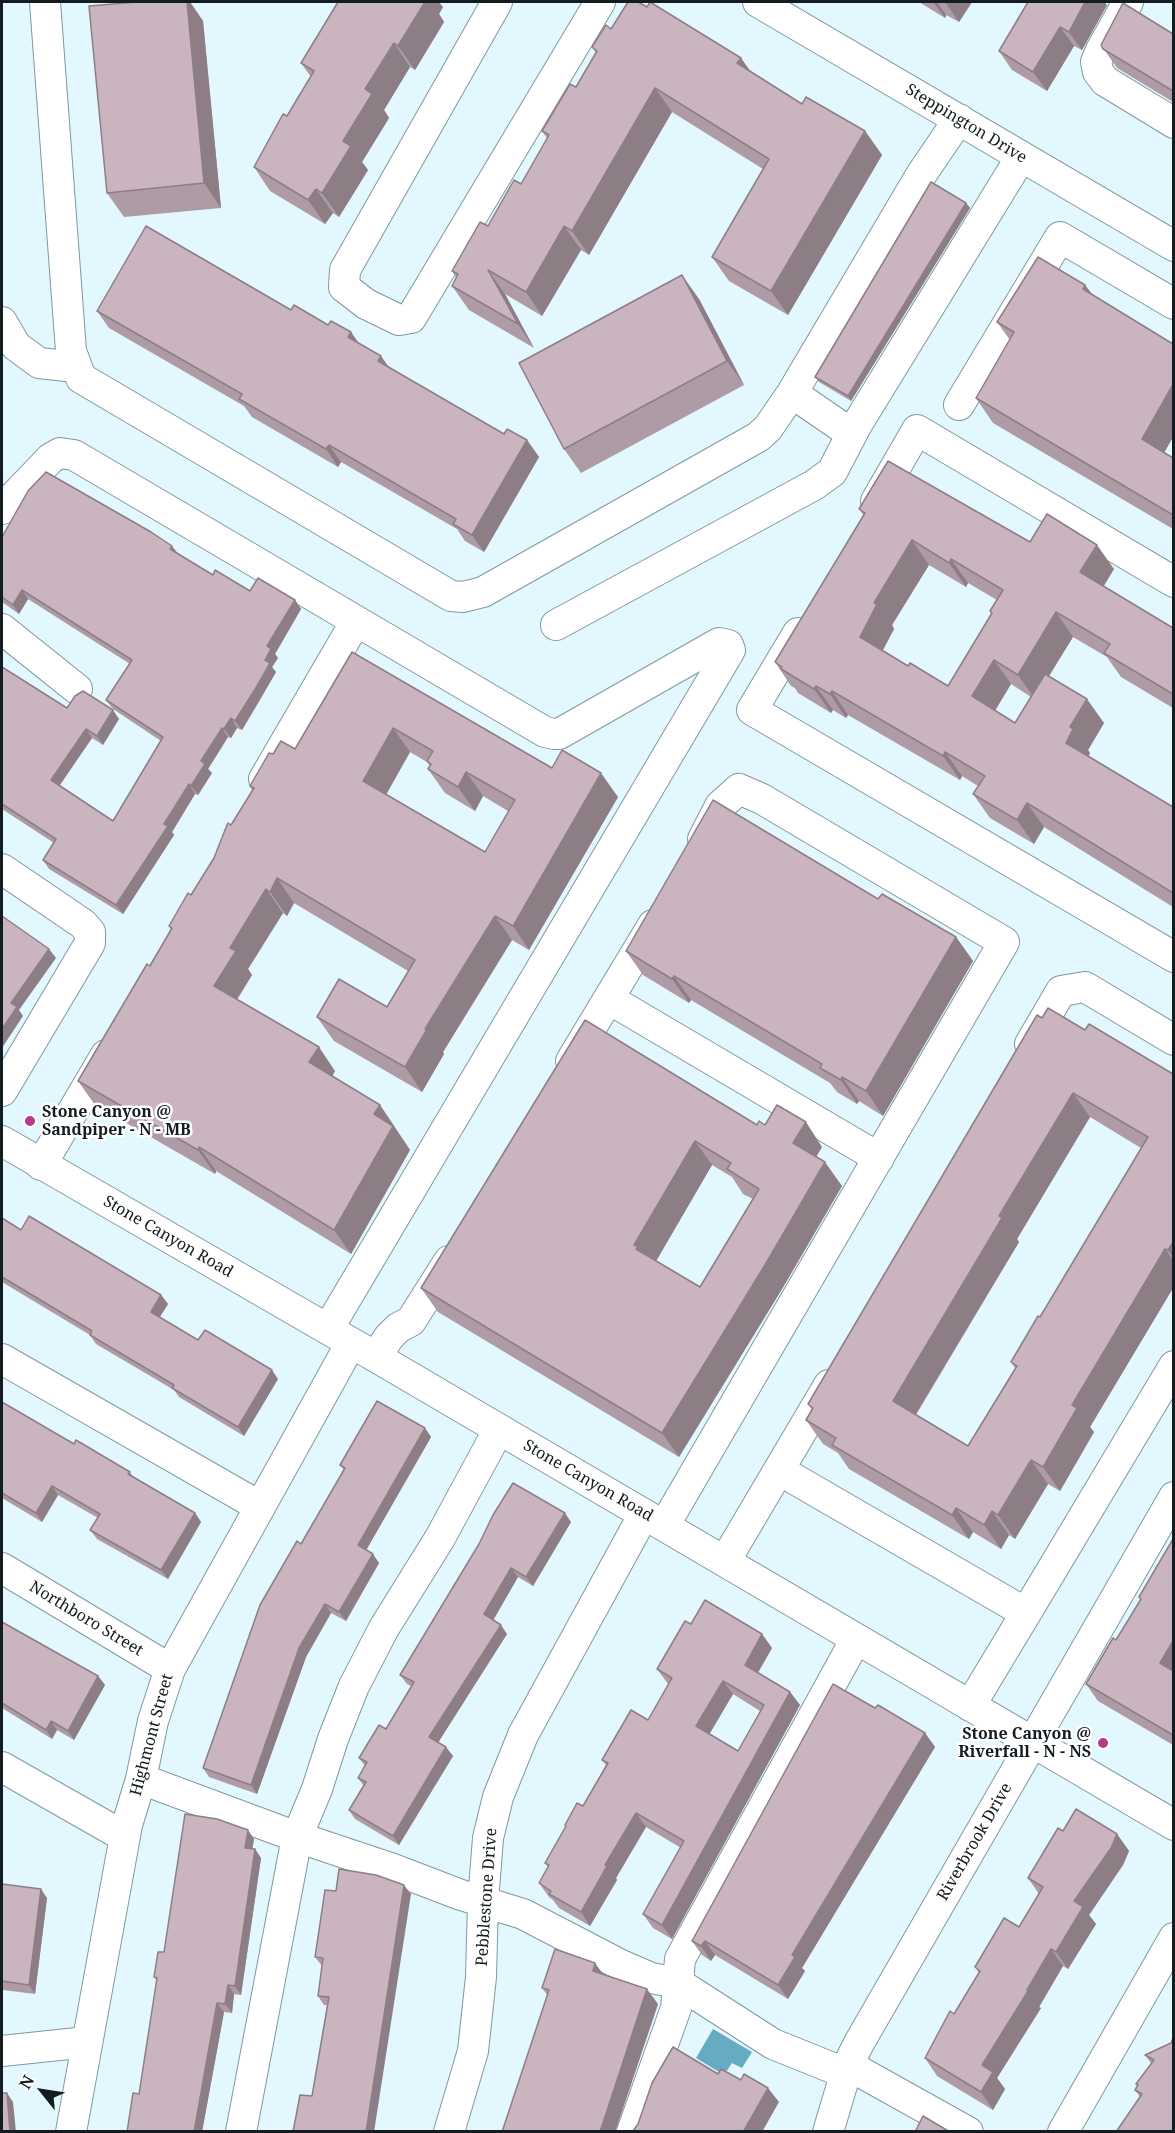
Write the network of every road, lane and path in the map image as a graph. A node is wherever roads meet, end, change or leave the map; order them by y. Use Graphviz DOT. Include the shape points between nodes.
graph roads {
  1 [pos="45,2"];
  2 [pos="497,2"];
  3 [pos="600,2"];
  4 [pos="758,2"];
  5 [pos="1128,2"];
  6 [pos="959,119"];
  7 [pos="1173,123"];
  8 [pos="1021,157"];
  9 [pos="1087,195"];
  10 [pos="1060,237"];
  11 [pos="1173,246"];
  12 [pos="1173,304"];
  13 [pos="2,322"];
  14 [pos="76,367"];
  15 [pos="792,393"];
  16 [pos="959,405"];
  17 [pos="856,426"];
  18 [pos="2,509"];
  19 [pos="864,520"];
  20 [pos="1173,582"];
  21 [pos="811,610"];
  22 [pos="356,621"];
  23 [pos="556,625"];
  24 [pos="2,629"];
  25 [pos="77,689"];
  26 [pos="248,807"];
  27 [pos="690,860"];
  28 [pos="2,868"];
  29 [pos="667,900"];
  30 [pos="1173,957"];
  31 [pos="609,999"];
  32 [pos="121,1028"];
  33 [pos="1173,1040"];
  34 [pos="1019,1063"];
  35 [pos="556,1087"];
  36 [pos="2,1091"];
  37 [pos="2,1141"];
  38 [pos="879,1158"];
  39 [pos="41,1164"];
  40 [pos="464,1236"];
  41 [pos="352,1343"];
  42 [pos="845,1358"];
  43 [pos="2,1359"];
  44 [pos="1173,1366"];
  45 [pos="499,1429"];
  46 [pos="779,1470"];
  47 [pos="1173,1497"];
  48 [pos="259,1506"];
  49 [pos="654,1520"];
  50 [pos="725,1561"];
  51 [pos="2,1568"];
  52 [pos="1026,1613"];
  53 [pos="856,1639"];
  54 [pos="170,1669"];
  55 [pos="970,1706"];
  56 [pos="1033,1743"];
  57 [pos="2,1767"];
  58 [pos="141,1779"];
  59 [pos="1173,1824"];
  60 [pos="125,1837"];
  61 [pos="297,1838"];
  62 [pos="483,1902"];
  63 [pos="1173,1938"];
  64 [pos="678,1983"];
  65 [pos="87,2042"];
  66 [pos="2,2051"];
  67 [pos="846,2069"];
  68 [pos="71,2132"];
  69 [pos="241,2132"];
  70 [pos="448,2132"];
  71 [pos="632,2132"];
  72 [pos="828,2132"];
  73 [pos="968,2132"];
  74 [pos="1063,2132"];
  1 -- 14 [label="street" via="71,351"];
  2 -- 3 [label="street" via="345,270 344,287 366,304 399,320 411,318"];
  4 -- 6 [label="street, Steppington Drive"];
  5 -- 7 [label="street" via="1101,50 1096,62 1098,72 1105,81"];
  6 -- 8 [label="street, Steppington Drive"];
  6 -- 15 [label="street" via="921,175"];
  8 -- 9 [label="street, Steppington Drive"];
  8 -- 17 [label="street"];
  9 -- 10 [label="street"];
  9 -- 11 [label="street, Steppington Drive"];
  10 -- 12 [label="street"];
  10 -- 16 [label="street"];
  13 -- 14 [label="street" via="16,346 39,363"];
  14 -- 15 [label="street" via="81,378 451,596 463,597 483,592 758,437"];
  15 -- 17 [label="street" via="843,428"];
  17 -- 23 [label="street" via="832,472 818,483"];
  18 -- 22 [label="street" via="51,458 60,453 74,455"];
  19 -- 20 [label="street" via="917,430"];
  21 -- 30 [label="street" via="752,710"];
  22 -- 26 [label="street"];
  22 -- 41 [label="street" via="544,732 554,734 719,643 728,645 730,650"];
  24 -- 25 [label="street"];
  27 -- 38 [label="street, Pebblestone Drive" via="720,806 739,789 1004,942"];
  28 -- 36 [label="street" via="90,932 90,943"];
  29 -- 31 [label="street"];
  31 -- 35 [label="street"];
  31 -- 38 [label="street"];
  32 -- 39 [label="street"];
  33 -- 34 [label="street" via="1085,987 1061,991"];
  37 -- 39 [label="street, Stone Canyon Road"];
  38 -- 49 [label="street, Pebblestone Drive"];
  39 -- 41 [label="street, Stone Canyon Road"];
  40 -- 41 [label="street" via="411,1322 389,1337"];
  41 -- 45 [label="street, Stone Canyon Road"];
  41 -- 48 [label="street, Highmont Street"];
  42 -- 46 [label="street"];
  43 -- 48 [label="street"];
  44 -- 52 [label="street"];
  45 -- 49 [label="street, Stone Canyon Road"];
  45 -- 61 [label="street" via="441,1538 384,1628 354,1686"];
  46 -- 50 [label="street"];
  46 -- 52 [label="street"];
  47 -- 56 [label="street, Riverbrook Drive"];
  48 -- 54 [label="street, Highmont Street"];
  49 -- 50 [label="street, Stone Canyon Road"];
  49 -- 62 [label="street, Pebblestone Drive" via="523,1735 498,1797 488,1839"];
  50 -- 53 [label="street, Stone Canyon Road"];
  51 -- 54 [label="street, Northboro Street"];
  52 -- 55 [label="street"];
  53 -- 55 [label="street, Stone Canyon Road"];
  53 -- 64 [label="street" via="680,1959"];
  54 -- 58 [label="street, Highmont Street" via="153,1721"];
  55 -- 56 [label="street, Stone Canyon Road"];
  56 -- 59 [label="street, Stone Canyon Road"];
  56 -- 67 [label="street, Riverbrook Drive"];
  57 -- 60 [label="street"];
  58 -- 60 [label="street, Highmont Street"];
  58 -- 61 [label="street"];
  60 -- 65 [label="street, Highmont Street"];
  61 -- 62 [label="street"];
  61 -- 69 [label="street"];
  62 -- 64 [label="street" via="523,1914 651,1978"];
  62 -- 70 [label="street, Pebblestone Drive" via="481,1977 473,2051"];
  63 -- 74 [label="street"];
  64 -- 67 [label="street" via="773,2044"];
  64 -- 71 [label="street" via="676,2008"];
  65 -- 66 [label="street"];
  65 -- 68 [label="street, Highmont Street"];
  67 -- 72 [label="street, Riverbrook Drive"];
  67 -- 73 [label="street"];
}
